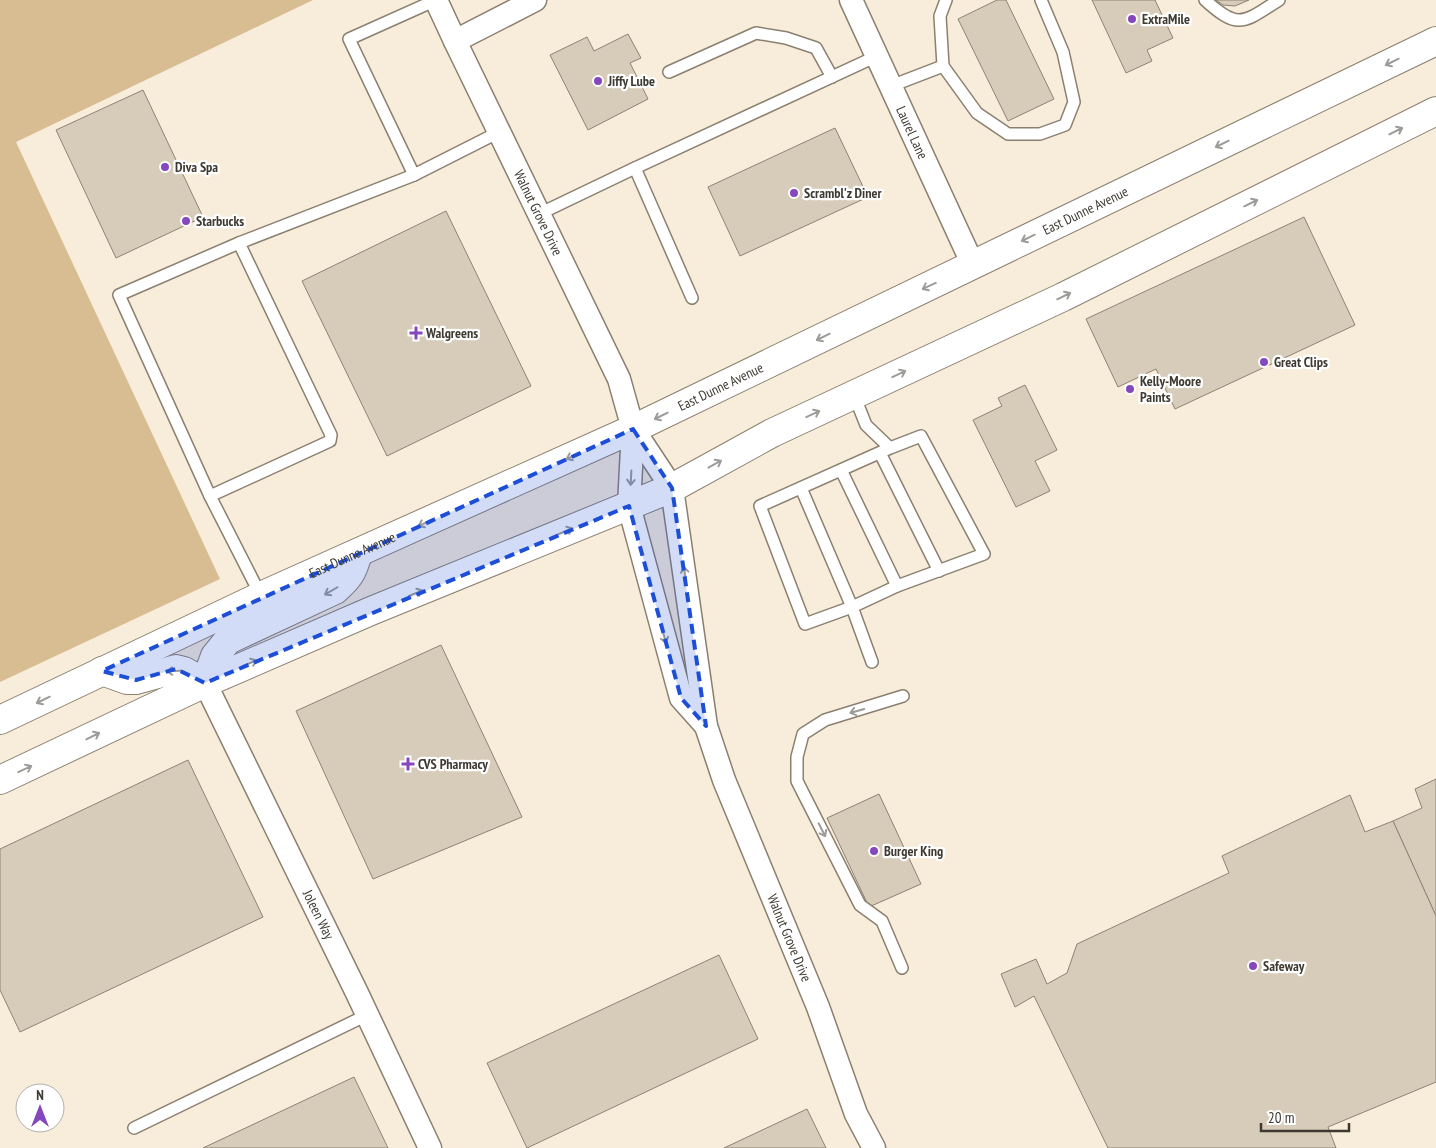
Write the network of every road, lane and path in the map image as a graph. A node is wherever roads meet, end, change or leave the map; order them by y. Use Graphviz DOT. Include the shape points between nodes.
graph roads {
  1 [pos="436,0"];
  2 [pos="535,0"];
  3 [pos="851,0"];
  4 [pos="946,0"];
  5 [pos="1041,0"];
  6 [pos="1205,0"];
  7 [pos="1279,0"];
  8 [pos="455,41"];
  9 [pos="1436,41"];
  10 [pos="877,56"];
  11 [pos="943,66"];
  12 [pos="669,72"];
  13 [pos="832,77"];
  14 [pos="891,86"];
  15 [pos="1436,111"];
  16 [pos="499,132"];
  17 [pos="635,168"];
  18 [pos="414,175"];
  19 [pos="539,214"];
  20 [pos="238,243"];
  21 [pos="973,265"];
  22 [pos="692,298"];
  23 [pos="854,395"];
  24 [pos="633,429"];
  25 [pos="885,450"];
  26 [pos="841,470"];
  27 [pos="672,488"];
  28 [pos="801,488"];
  29 [pos="210,496"];
  30 [pos="629,506"];
  31 [pos="358,553"];
  32 [pos="939,571"];
  33 [pos="897,586"];
  34 [pos="261,596"];
  35 [pos="852,607"];
  36 [pos="872,662"];
  37 [pos="102,671"];
  38 [pos="205,682"];
  39 [pos="903,696"];
  40 [pos="0,720"];
  41 [pos="706,726"];
  42 [pos="0,780"];
  43 [pos="902,968"];
  44 [pos="367,1014"];
  45 [pos="134,1128"];
  46 [pos="430,1148"];
  47 [pos="874,1148"];
  1 -- 8 [label="street, Walnut Grove Drive"];
  1 -- 18 [label="lane" via="349,40"];
  2 -- 8 [label="street"];
  3 -- 10 [label="street, Laurel Lane"];
  4 -- 11 [label="lane" via="940,16"];
  5 -- 11 [label="lane" via="1063,52 1074,102 1066,125 1040,134 1008,134 977,113"];
  6 -- 7 [label="lane" via="1233,20 1250,18"];
  8 -- 16 [label="street, Walnut Grove Drive"];
  9 -- 21 [label="main road, East Dunne Avenue, one-way"];
  10 -- 13 [label="lane"];
  10 -- 14 [label="street, Laurel Lane"];
  11 -- 14 [label="lane"];
  12 -- 13 [label="lane" via="756,33 816,48"];
  13 -- 17 [label="lane"];
  14 -- 21 [label="street, Laurel Lane"];
  23 -- 15 [label="main road, one-way" via="1063,297"];
  16 -- 18 [label="lane"];
  16 -- 19 [label="street, Walnut Grove Drive"];
  17 -- 19 [label="lane"];
  17 -- 22 [label="lane"];
  18 -- 20 [label="lane"];
  19 -- 24 [label="street, Walnut Grove Drive" via="620,379"];
  20 -- 29 [label="lane" via="119,295"];
  20 -- 29 [label="lane" via="331,435 330,442"];
  21 -- 24 [label="main road, East Dunne Avenue, one-way"];
  23 -- 25 [label="lane" via="866,425"];
  27 -- 23 [label="main road, one-way" via="772,433"];
  24 -- 27 [label="street, Walnut Grove Drive"];
  24 -- 30 [label="street, Walnut Grove Drive, one-way"];
  24 -- 31 [label="main road, East Dunne Avenue, one-way"];
  25 -- 26 [label="lane"];
  25 -- 32 [label="lane"];
  25 -- 32 [label="lane" via="921,436 984,554"];
  26 -- 28 [label="lane"];
  26 -- 33 [label="lane"];
  27 -- 30 [label="main road"];
  41 -- 27 [label="street, Walnut Grove Drive, one-way"];
  28 -- 35 [label="lane"];
  28 -- 35 [label="lane" via="760,506 805,624"];
  29 -- 34 [label="lane"];
  38 -- 30 [label="main road, one-way"];
  30 -- 41 [label="street, Walnut Grove Drive, one-way" via="681,698"];
  31 -- 34 [label="main road, East Dunne Avenue"];
  31 -- 38 [label="main road, one-way" via="348,578 335,590 228,640 215,656"];
  32 -- 33 [label="lane"];
  33 -- 35 [label="lane"];
  34 -- 37 [label="main road, East Dunne Avenue"];
  35 -- 36 [label="lane"];
  38 -- 37 [label="main road, one-way" via="176,669 136,680 126,680"];
  37 -- 40 [label="main road, East Dunne Avenue, one-way"];
  42 -- 38 [label="main road, one-way"];
  38 -- 44 [label="street, Joleen Way"];
  39 -- 43 [label="lane, one-way" via="826,720 803,734 797,757 797,781 860,905 882,921"];
  41 -- 47 [label="street, Walnut Grove Drive" via="724,780 818,1007 856,1114"];
  44 -- 45 [label="lane"];
  44 -- 46 [label="street, Joleen Way"];
}
